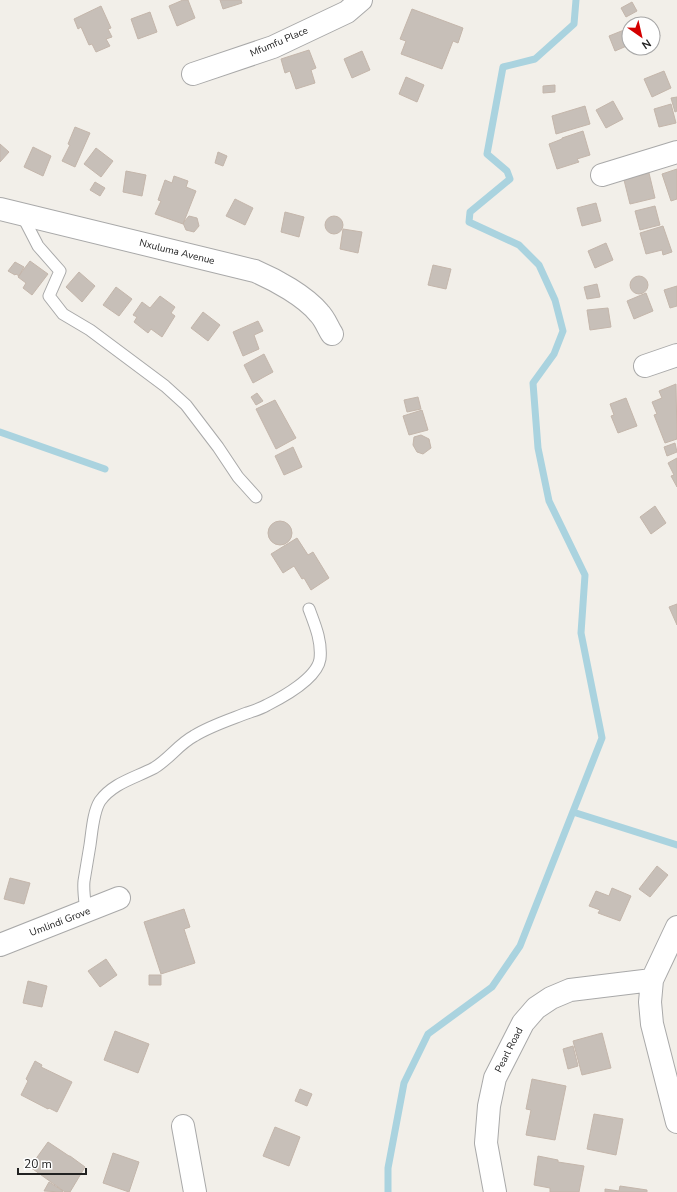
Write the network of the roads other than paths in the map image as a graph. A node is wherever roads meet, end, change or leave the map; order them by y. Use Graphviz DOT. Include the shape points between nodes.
graph roads {
  1 [pos="361,0"];
  2 [pos="193,74"];
  3 [pos="677,152"];
  4 [pos="602,175"];
  5 [pos="0,209"];
  6 [pos="22,214"];
  7 [pos="332,334"];
  8 [pos="677,355"];
  9 [pos="645,366"];
  10 [pos="256,497"];
  11 [pos="309,609"];
  12 [pos="119,898"];
  13 [pos="86,911"];
  14 [pos="677,927"];
  15 [pos="0,945"];
  16 [pos="652,980"];
  17 [pos="677,1122"];
  18 [pos="183,1126"];
  19 [pos="195,1192"];
  20 [pos="495,1192"];
  1 -- 2 [label="street, Mfumfu Place" via="347,12 273,47"];
  3 -- 4 [label="street"];
  5 -- 6 [label="street, Nxuluma Avenue"];
  6 -- 7 [label="street, Nxuluma Avenue" via="255,271 310,303"];
  6 -- 10 [label="lane" via="38,246 60,271 49,296 63,314 90,330 165,386 186,405 238,477"];
  8 -- 9 [label="street"];
  11 -- 13 [label="lane" via="318,630 320,660 308,678 266,706 194,736 156,766 118,784 106,793 99,803 94,819 84,882"];
  12 -- 13 [label="street, Umlindi Grove"];
  13 -- 15 [label="street, Umlindi Grove"];
  14 -- 16 [label="street"];
  16 -- 17 [label="street" via="652,1024"];
  16 -- 20 [label="street, Pearl Road" via="570,990 536,1008 523,1023 495,1078 489,1106 486,1143"];
  18 -- 19 [label="street"];
}
